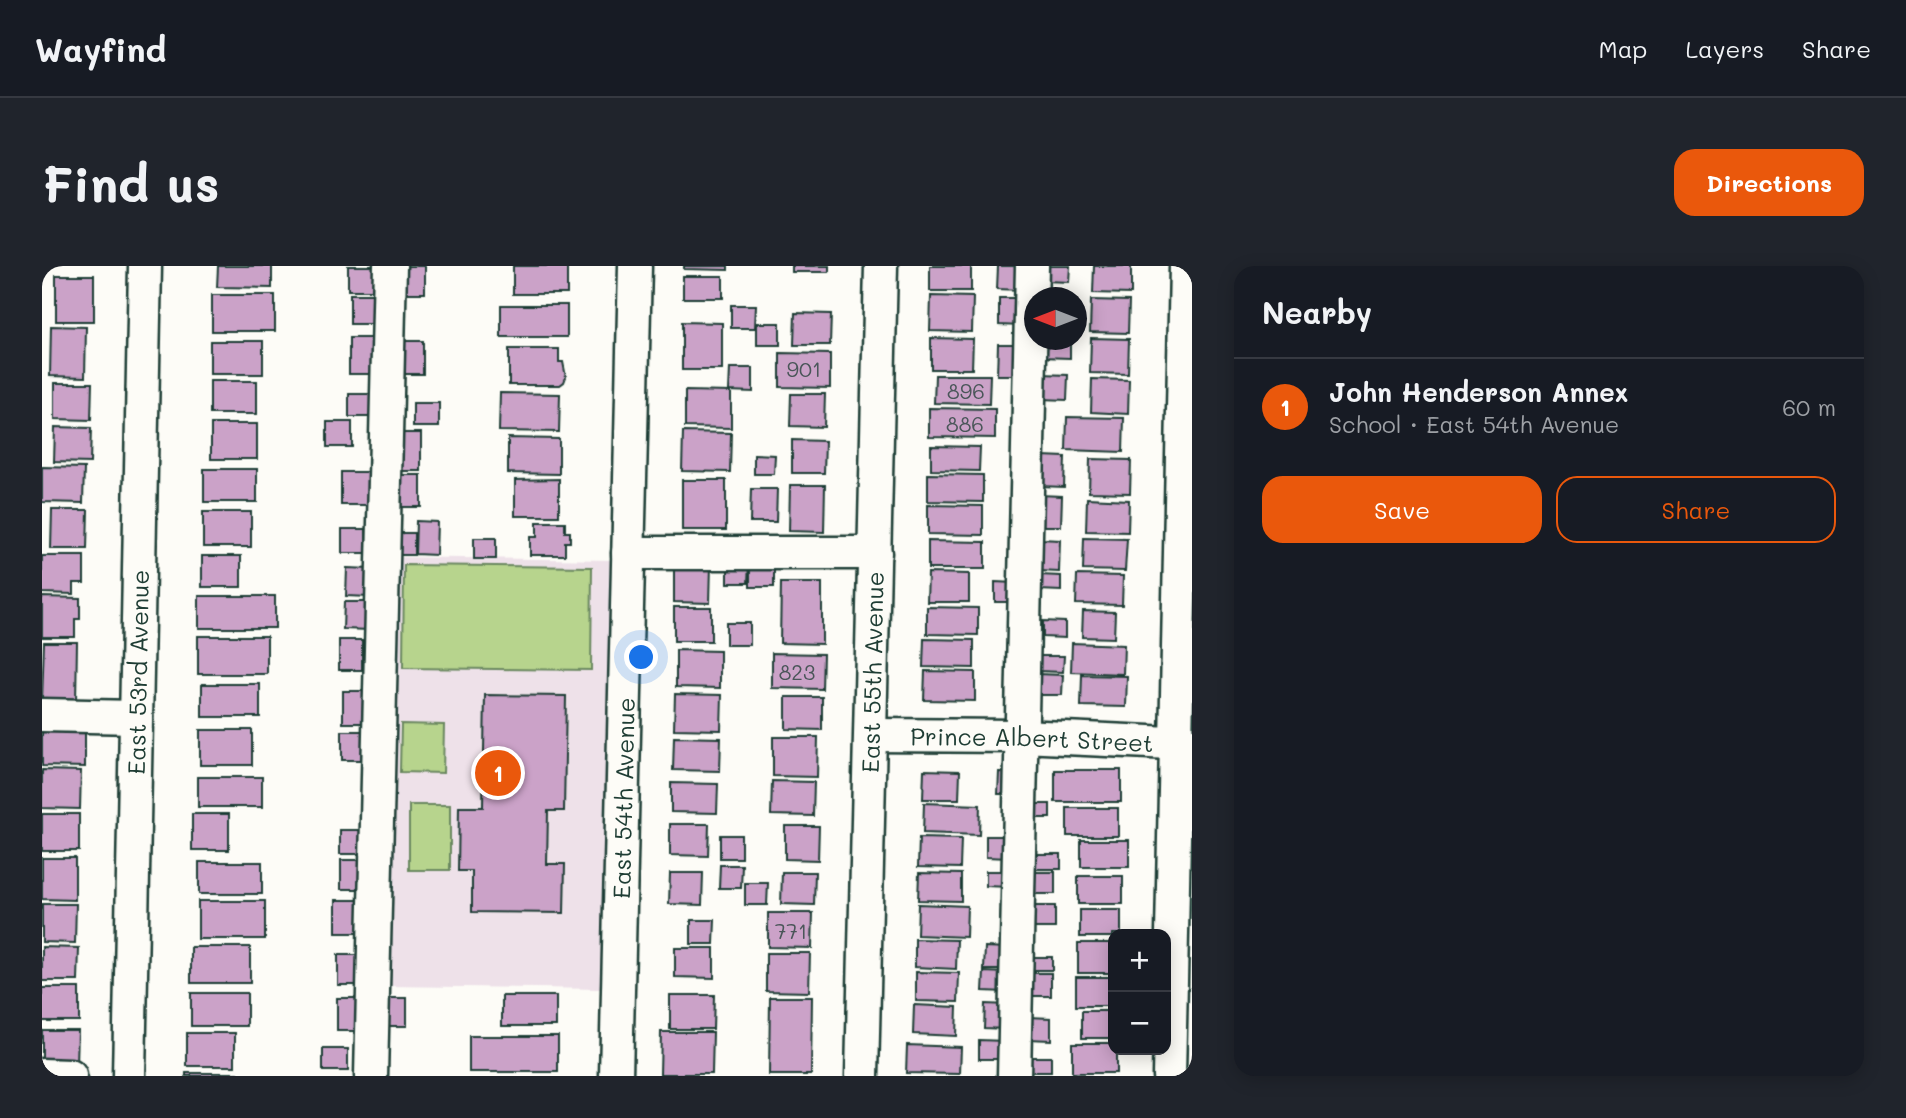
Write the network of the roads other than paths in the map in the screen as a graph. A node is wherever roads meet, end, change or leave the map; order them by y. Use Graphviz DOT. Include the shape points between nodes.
graph roads {
  1 [pos="145,266"];
  2 [pos="390,266"];
  3 [pos="635,266"];
  4 [pos="881,266"];
  5 [pos="1032,266"];
  6 [pos="1186,266"];
  7 [pos="628,553"];
  8 [pos="875,553"];
  9 [pos="42,715"];
  10 [pos="136,717"];
  11 [pos="870,735"];
  12 [pos="1022,736"];
  13 [pos="1185,744"];
  14 [pos="42,1075"];
  15 [pos="70,1076"];
  16 [pos="129,1076"];
  17 [pos="371,1076"];
  18 [pos="616,1076"];
  19 [pos="862,1076"];
  20 [pos="1014,1076"];
  21 [pos="1169,1076"];
  1 -- 10 [label="street, East 53rd Avenue"];
  2 -- 17 [label="street"];
  3 -- 7 [label="street, East 54th Avenue"];
  4 -- 8 [label="street, East 55th Avenue"];
  5 -- 12 [label="street"];
  6 -- 13 [label="street"];
  7 -- 8 [label="street"];
  7 -- 18 [label="street, East 54th Avenue"];
  8 -- 11 [label="street, East 55th Avenue"];
  9 -- 10 [label="street"];
  10 -- 16 [label="street, East 53rd Avenue"];
  11 -- 12 [label="street, Prince Albert Street"];
  11 -- 19 [label="street, East 55th Avenue"];
  12 -- 13 [label="street, Prince Albert Street"];
  12 -- 20 [label="street"];
  13 -- 21 [label="street"];
  14 -- 15 [label="street"];
}
